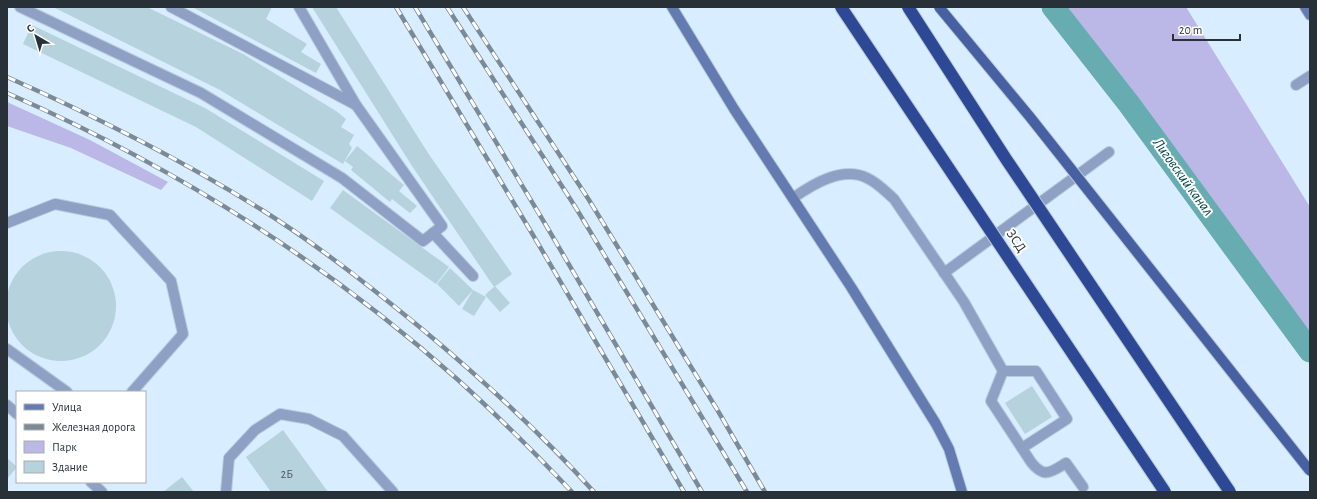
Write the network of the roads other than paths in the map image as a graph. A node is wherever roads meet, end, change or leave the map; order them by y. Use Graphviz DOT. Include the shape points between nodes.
graph roads {
  1 [pos="20,7"];
  2 [pos="171,7"];
  3 [pos="299,7"];
  4 [pos="672,7"];
  5 [pos="841,7"];
  6 [pos="908,7"];
  7 [pos="939,7"];
  8 [pos="1305,7"];
  9 [pos="1310,15"];
  10 [pos="1310,76"];
  11 [pos="1296,85"];
  12 [pos="356,105"];
  13 [pos="1109,152"];
  14 [pos="793,198"];
  15 [pos="7,223"];
  16 [pos="433,233"];
  17 [pos="944,273"];
  18 [pos="473,276"];
  19 [pos="7,349"];
  20 [pos="1003,372"];
  21 [pos="66,391"];
  22 [pos="133,391"];
  23 [pos="7,405"];
  24 [pos="16,413"];
  25 [pos="1022,448"];
  26 [pos="1310,471"];
  27 [pos="93,483"];
  28 [pos="1083,487"];
  29 [pos="102,492"];
  30 [pos="226,492"];
  31 [pos="393,492"];
  32 [pos="962,492"];
  33 [pos="1165,492"];
  34 [pos="1230,492"];
  1 -- 16 [label="lane" via="201,93 342,178 423,241"];
  2 -- 12 [label="lane"];
  3 -- 12 [label="lane"];
  4 -- 14 [label="main road" via="734,109"];
  5 -- 33 [label="highway, ЗСД, bridge"];
  6 -- 34 [label="highway, bridge" via="1006,159"];
  7 -- 26 [label="main road, bridge" via="1035,123"];
  8 -- 9 [label="main road"];
  10 -- 11 [label="lane"];
  12 -- 16 [label="lane" via="442,226"];
  13 -- 17 [label="lane"];
  14 -- 17 [label="lane" via="834,176 851,174 867,178 894,200"];
  14 -- 32 [label="main road" via="936,424 949,450"];
  15 -- 22 [label="lane" via="55,204 110,215 171,281 183,334"];
  16 -- 18 [label="lane"];
  17 -- 20 [label="lane" via="964,302"];
  19 -- 21 [label="lane"];
  20 -- 25 [label="lane" via="992,401"];
  20 -- 25 [label="lane" via="1036,371 1067,419"];
  23 -- 24 [label="lane"];
  25 -- 28 [label="lane" via="1036,469 1043,473 1049,473 1066,463"];
  27 -- 29 [label="lane"];
  30 -- 31 [label="lane" via="229,458 255,430 280,414 309,419 343,436"];
}
